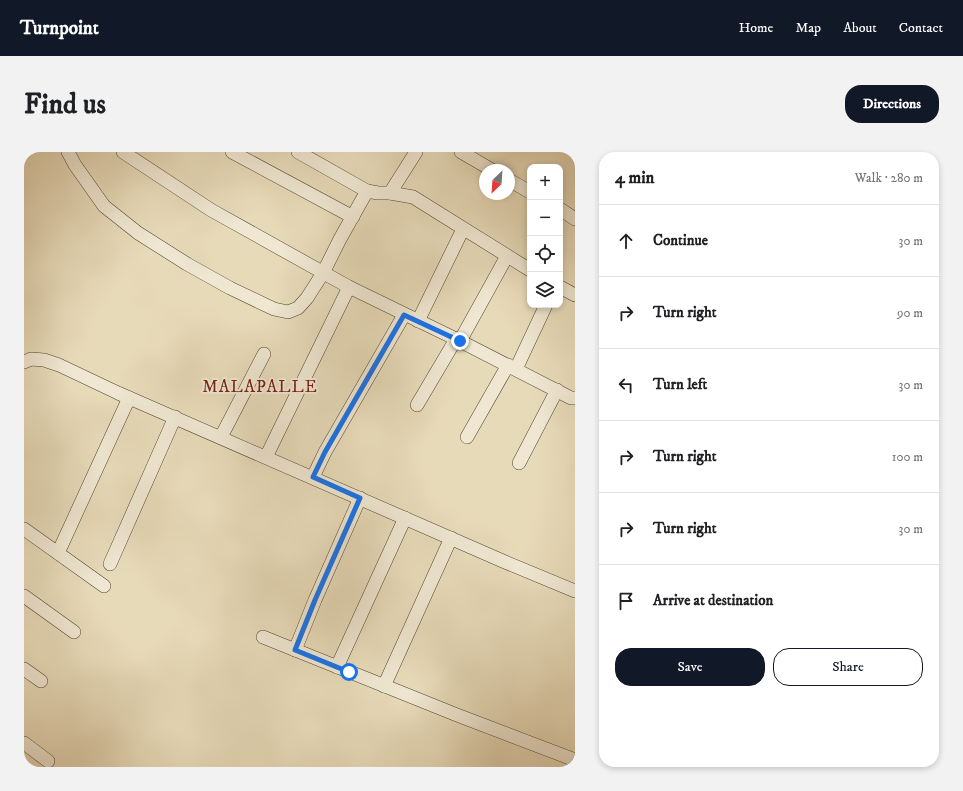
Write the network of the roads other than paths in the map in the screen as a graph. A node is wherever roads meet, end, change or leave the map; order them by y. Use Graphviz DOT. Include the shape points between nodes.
graph roads {
  1 [pos="68,152"];
  2 [pos="123,152"];
  3 [pos="232,152"];
  4 [pos="298,152"];
  5 [pos="416,152"];
  6 [pos="461,152"];
  7 [pos="482,164"];
  8 [pos="515,183"];
  9 [pos="527,190"];
  10 [pos="367,191"];
  11 [pos="390,192"];
  12 [pos="563,211"];
  13 [pos="353,217"];
  14 [pos="575,219"];
  15 [pos="463,229"];
  16 [pos="507,256"];
  17 [pos="527,268"];
  18 [pos="323,273"];
  19 [pos="349,287"];
  20 [pos="563,289"];
  21 [pos="575,295"];
  22 [pos="544,308"];
  23 [pos="404,315"];
  24 [pos="418,321"];
  25 [pos="458,340"];
  26 [pos="264,354"];
  27 [pos="24,362"];
  28 [pos="512,367"];
  29 [pos="557,390"];
  30 [pos="129,398"];
  31 [pos="575,398"];
  32 [pos="417,405"];
  33 [pos="175,417"];
  34 [pos="221,437"];
  35 [pos="467,437"];
  36 [pos="266,457"];
  37 [pos="519,464"];
  38 [pos="313,477"];
  39 [pos="360,498"];
  40 [pos="405,518"];
  41 [pos="24,529"];
  42 [pos="451,538"];
  43 [pos="58,552"];
  44 [pos="110,564"];
  45 [pos="104,586"];
  46 [pos="575,591"];
  47 [pos="24,596"];
  48 [pos="74,632"];
  49 [pos="263,637"];
  50 [pos="295,650"];
  51 [pos="338,667"];
  52 [pos="24,669"];
  53 [pos="41,681"];
  54 [pos="384,686"];
  55 [pos="24,743"];
  56 [pos="575,760"];
  57 [pos="48,761"];
  1 -- 18 [label="street" via="104,206 138,233 193,268 274,309 288,312 298,308"];
  2 -- 18 [label="street" via="211,210"];
  3 -- 13 [label="street"];
  4 -- 10 [label="street"];
  5 -- 11 [label="street"];
  6 -- 7 [label="street"];
  8 -- 9 [label="street"];
  10 -- 11 [label="street"];
  10 -- 13 [label="street"];
  11 -- 15 [label="street" via="412,197"];
  12 -- 14 [label="street"];
  13 -- 18 [label="street"];
  15 -- 16 [label="street"];
  15 -- 24 [label="street"];
  16 -- 17 [label="street"];
  16 -- 25 [label="street"];
  18 -- 19 [label="street"];
  19 -- 23 [label="street"];
  19 -- 36 [label="street"];
  20 -- 21 [label="street"];
  22 -- 28 [label="street"];
  23 -- 24 [label="street"];
  23 -- 38 [label="street"];
  24 -- 25 [label="street"];
  25 -- 28 [label="street"];
  25 -- 32 [label="street"];
  26 -- 34 [label="street"];
  27 -- 30 [label="street" via="31,359 44,360"];
  28 -- 29 [label="street"];
  28 -- 35 [label="street"];
  29 -- 31 [label="street"];
  29 -- 37 [label="street"];
  30 -- 33 [label="street"];
  30 -- 43 [label="street"];
  33 -- 34 [label="street"];
  33 -- 44 [label="street"];
  34 -- 36 [label="street"];
  36 -- 38 [label="street"];
  38 -- 39 [label="street"];
  39 -- 40 [label="street"];
  39 -- 50 [label="street"];
  40 -- 42 [label="street"];
  40 -- 51 [label="street"];
  41 -- 43 [label="street"];
  42 -- 46 [label="street"];
  42 -- 54 [label="street"];
  43 -- 45 [label="street"];
  47 -- 48 [label="street"];
  49 -- 50 [label="street"];
  50 -- 51 [label="street"];
  51 -- 54 [label="street"];
  52 -- 53 [label="street"];
  54 -- 56 [label="street"];
  55 -- 57 [label="street"];
}
